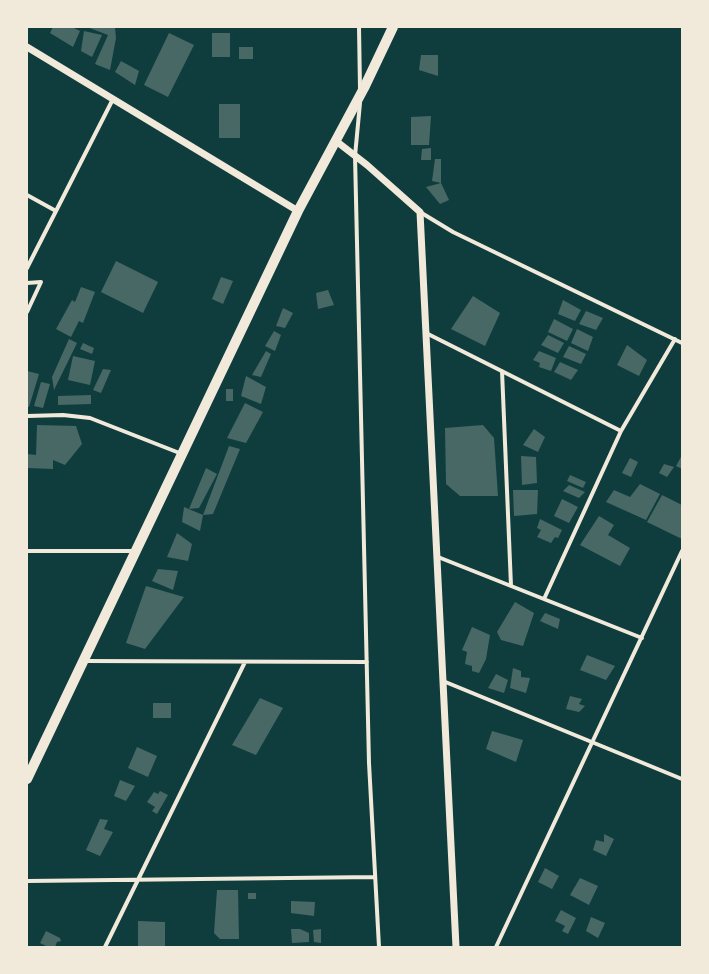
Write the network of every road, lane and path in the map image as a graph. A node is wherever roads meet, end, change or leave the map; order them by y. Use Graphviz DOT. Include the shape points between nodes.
graph roads {
  1 [pos="359,27"];
  2 [pos="393,27"];
  3 [pos="27,47"];
  4 [pos="360,94"];
  5 [pos="113,99"];
  6 [pos="336,141"];
  7 [pos="355,156"];
  8 [pos="27,195"];
  9 [pos="56,211"];
  10 [pos="298,211"];
  11 [pos="420,212"];
  12 [pos="27,268"];
  13 [pos="27,283"];
  14 [pos="27,312"];
  15 [pos="426,332"];
  16 [pos="675,339"];
  17 [pos="682,342"];
  18 [pos="502,371"];
  19 [pos="27,416"];
  20 [pos="621,431"];
  21 [pos="182,454"];
  22 [pos="27,551"];
  23 [pos="136,551"];
  24 [pos="682,551"];
  25 [pos="438,557"];
  26 [pos="511,586"];
  27 [pos="544,599"];
  28 [pos="642,638"];
  29 [pos="84,661"];
  30 [pos="245,662"];
  31 [pos="367,662"];
  32 [pos="443,681"];
  33 [pos="594,742"];
  34 [pos="27,779"];
  35 [pos="682,779"];
  36 [pos="375,877"];
  37 [pos="139,879"];
  38 [pos="27,881"];
  39 [pos="105,947"];
  40 [pos="378,947"];
  41 [pos="456,947"];
  42 [pos="496,947"];
  1 -- 4 [label="street"];
  2 -- 4 [label="main road"];
  3 -- 5 [label="street"];
  4 -- 6 [label="main road"];
  4 -- 7 [label="street"];
  5 -- 9 [label="street"];
  5 -- 10 [label="street"];
  6 -- 7 [label="street"];
  6 -- 10 [label="main road"];
  7 -- 11 [label="street"];
  7 -- 31 [label="street"];
  8 -- 9 [label="street"];
  9 -- 12 [label="street"];
  10 -- 21 [label="main road"];
  11 -- 15 [label="street"];
  11 -- 16 [label="street" via="453,232"];
  13 -- 14 [label="street" via="41,282"];
  15 -- 18 [label="street"];
  15 -- 25 [label="street"];
  16 -- 17 [label="street"];
  16 -- 20 [label="street"];
  18 -- 20 [label="street"];
  18 -- 26 [label="street"];
  19 -- 21 [label="street" via="63,415 90,418"];
  20 -- 27 [label="street"];
  21 -- 23 [label="main road"];
  22 -- 23 [label="street"];
  23 -- 29 [label="main road"];
  24 -- 28 [label="street"];
  25 -- 26 [label="street"];
  25 -- 32 [label="street"];
  26 -- 27 [label="street"];
  27 -- 28 [label="street"];
  28 -- 33 [label="street"];
  29 -- 30 [label="street"];
  29 -- 34 [label="main road"];
  30 -- 31 [label="street"];
  30 -- 37 [label="street"];
  31 -- 36 [label="street"];
  32 -- 33 [label="street"];
  32 -- 41 [label="street"];
  33 -- 35 [label="street"];
  33 -- 42 [label="street"];
  36 -- 37 [label="street"];
  36 -- 40 [label="street"];
  37 -- 38 [label="street"];
  37 -- 39 [label="street"];
}
